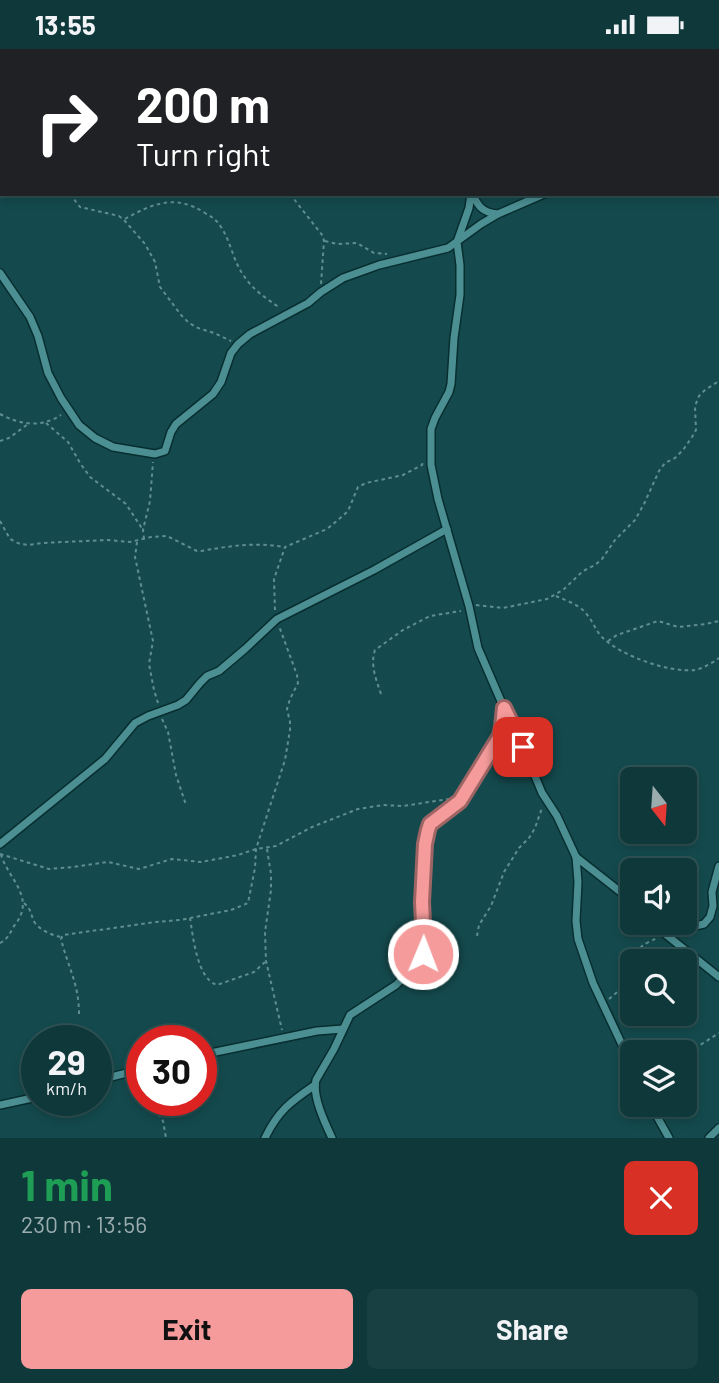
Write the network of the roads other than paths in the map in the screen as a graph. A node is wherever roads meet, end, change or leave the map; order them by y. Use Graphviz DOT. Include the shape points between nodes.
graph roads {
  1 [pos="472,196"];
  2 [pos="473,196"];
  3 [pos="539,196"];
  4 [pos="498,214"];
  5 [pos="457,241"];
  6 [pos="0,273"];
  7 [pos="447,529"];
  8 [pos="504,708"];
  9 [pos="0,844"];
  10 [pos="576,857"];
  11 [pos="719,866"];
  12 [pos="620,892"];
  13 [pos="697,926"];
  14 [pos="666,935"];
  15 [pos="719,977"];
  16 [pos="342,1030"];
  17 [pos="620,1041"];
  18 [pos="217,1052"];
  19 [pos="315,1085"];
  20 [pos="21,1100"];
  21 [pos="0,1105"];
  22 [pos="657,1117"];
  23 [pos="719,1128"];
  24 [pos="265,1138"];
  25 [pos="332,1138"];
  26 [pos="669,1138"];
  27 [pos="709,1138"];
  1 -- 5 [label="street"];
  2 -- 4 [label="street" via="484,211"];
  3 -- 4 [label="street"];
  4 -- 5 [label="street"];
  5 -- 6 [label="street" via="445,249 343,278 309,303 250,334 231,353 213,394 181,419 165,450 155,454 105,444 79,425 48,373 34,324"];
  5 -- 7 [label="street" via="460,295 451,384 431,429 430,449"];
  7 -- 8 [label="street" via="478,648"];
  7 -- 9 [label="street" via="277,619 186,700 135,723 105,759"];
  8 -- 10 [label="street"];
  8 -- 16 [label="street" via="500,736 464,796 428,830 423,954 396,985 350,1015"];
  10 -- 12 [label="street"];
  10 -- 17 [label="street" via="576,931"];
  11 -- 13 [label="street" via="710,917"];
  14 -- 15 [label="street"];
  16 -- 18 [label="street"];
  16 -- 19 [label="street"];
  19 -- 24 [label="street" via="279,1113"];
  19 -- 25 [label="street"];
  20 -- 21 [label="street"];
  22 -- 26 [label="street"];
  23 -- 27 [label="street"];
}
